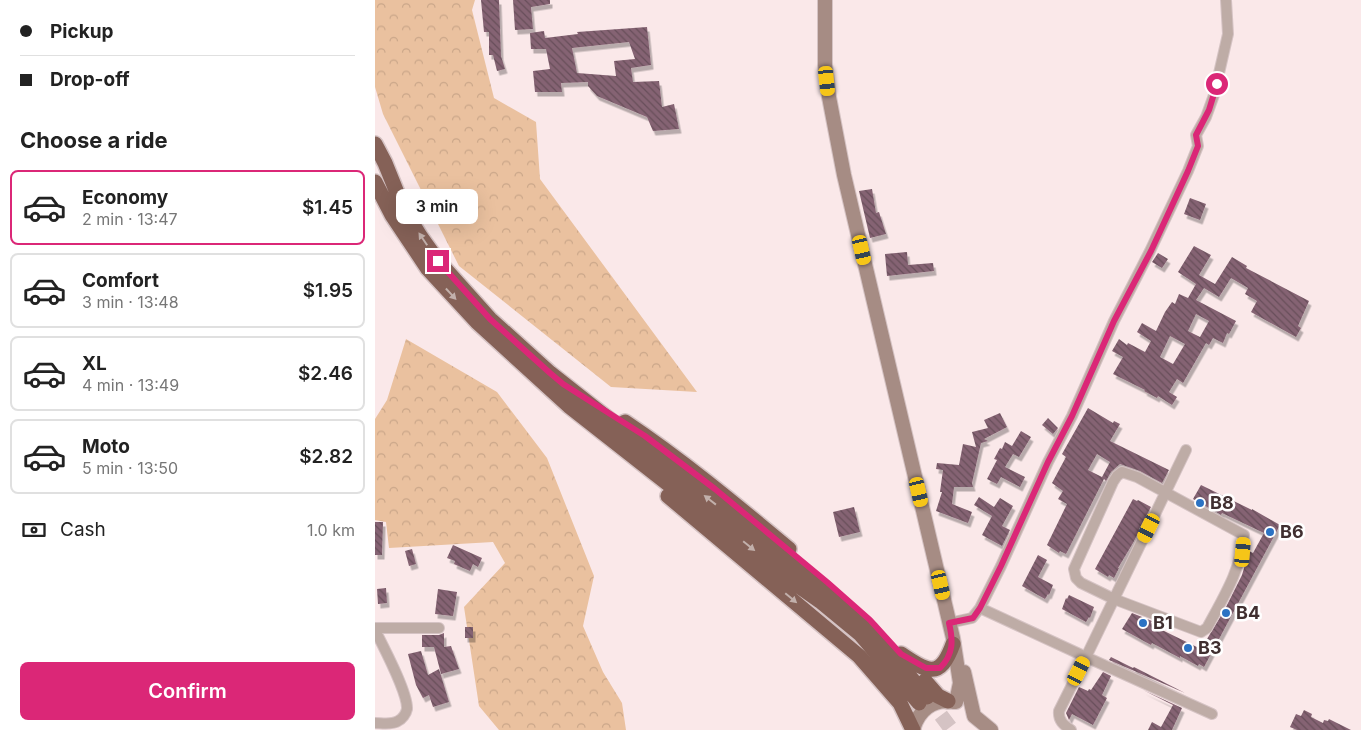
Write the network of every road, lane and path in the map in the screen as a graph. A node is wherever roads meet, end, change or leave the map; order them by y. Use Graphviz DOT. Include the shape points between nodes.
graph roads {
  1 [pos="825,0"];
  2 [pos="1226,0"];
  3 [pos="375,144"];
  4 [pos="375,182"];
  5 [pos="563,384"];
  6 [pos="569,406"];
  7 [pos="1186,450"];
  8 [pos="1166,492"];
  9 [pos="1115,599"];
  10 [pos="980,608"];
  11 [pos="949,623"];
  12 [pos="375,628"];
  13 [pos="439,628"];
  14 [pos="953,641"];
  15 [pos="901,654"];
  16 [pos="1086,657"];
  17 [pos="952,702"];
  18 [pos="1212,714"];
  19 [pos="375,723"];
  20 [pos="976,723"];
  21 [pos="399,725"];
  22 [pos="913,730"];
  23 [pos="991,730"];
  24 [pos="1071,730"];
  1 -- 11 [label="main road" via="825,65 838,145"];
  2 -- 10 [label="street" via="1229,34 1214,95 1196,135 1198,146 1188,171"];
  5 -- 3 [label="highway, one-way" via="490,319 438,261 404,210"];
  4 -- 6 [label="highway, one-way" via="392,215 428,269 477,322"];
  6 -- 5 [label="highway, one-way" via="860,634 923,700 871,630"];
  5 -- 15 [label="highway" via="645,436 715,489 870,620"];
  6 -- 22 [label="highway, one-way" via="622,458 859,656 900,703"];
  7 -- 8 [label="street"];
  8 -- 9 [label="street"];
  8 -- 9 [label="street" via="1122,472 1113,482 1074,569 1081,583"];
  8 -- 9 [label="street" via="1244,535 1243,552 1231,585 1207,628 1201,632"];
  9 -- 16 [label="street"];
  10 -- 11 [label="street" via="973,618"];
  10 -- 16 [label="street"];
  11 -- 14 [label="main road"];
  12 -- 13 [label="street"];
  12 -- 21 [label="street" via="405,699 407,708"];
  14 -- 15 [label="highway" via="940,668 926,668"];
  14 -- 17 [label="main road" via="960,683"];
  14 -- 20 [label="main road" via="967,679"];
  15 -- 17 [label="highway" via="935,693"];
  16 -- 18 [label="street"];
  16 -- 24 [label="street" via="1059,711 1063,724"];
  17 -- 20 [label="main road" via="963,706"];
  17 -- 22 [label="main road" via="940,701 925,708"];
  19 -- 21 [label="street"];
  20 -- 23 [label="main road"];
}
